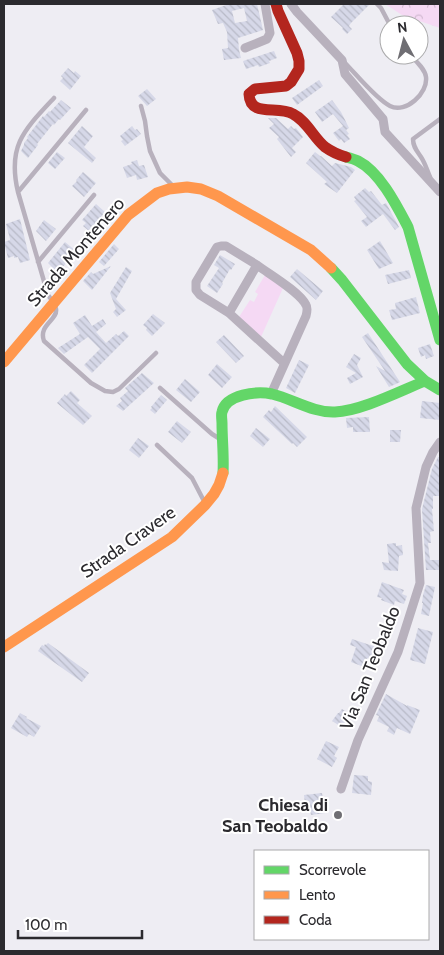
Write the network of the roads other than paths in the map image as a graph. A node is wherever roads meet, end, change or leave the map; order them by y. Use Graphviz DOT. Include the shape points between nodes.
graph roads {
  1 [pos="265,4"];
  2 [pos="276,4"];
  3 [pos="291,4"];
  4 [pos="377,4"];
  5 [pos="385,15"];
  6 [pos="245,48"];
  7 [pos="342,60"];
  8 [pos="419,65"];
  9 [pos="54,98"];
  10 [pos="141,106"];
  11 [pos="86,110"];
  12 [pos="440,119"];
  13 [pos="432,182"];
  14 [pos="176,188"];
  15 [pos="18,192"];
  16 [pos="440,192"];
  17 [pos="94,195"];
  18 [pos="38,262"];
  19 [pos="257,265"];
  20 [pos="53,303"];
  21 [pos="228,313"];
  22 [pos="440,340"];
  23 [pos="156,353"];
  24 [pos="4,362"];
  25 [pos="284,363"];
  26 [pos="425,380"];
  27 [pos="160,388"];
  28 [pos="440,390"];
  29 [pos="271,394"];
  30 [pos="223,441"];
  31 [pos="440,442"];
  32 [pos="157,445"];
  33 [pos="205,505"];
  34 [pos="4,647"];
  35 [pos="341,789"];
  1 -- 6 [label="street" via="270,34 267,39"];
  2 -- 22 [label="street" via="297,53 299,69 286,86 255,90 249,94 248,100 254,107 282,110 297,116 323,145 368,167 376,176 408,227"];
  3 -- 7 [label="street"];
  4 -- 5 [label="lane"];
  7 -- 8 [label="lane" via="382,101 396,108 411,103 423,92 426,77"];
  7 -- 13 [label="street" via="345,74 383,119 385,132"];
  9 -- 15 [label="lane" via="23,133 18,146 14,164"];
  10 -- 14 [label="lane" via="152,157 160,173"];
  11 -- 15 [label="lane"];
  12 -- 13 [label="lane" via="413,139"];
  13 -- 16 [label="street"];
  14 -- 20 [label="street, Strada Montenero" via="157,193 128,215"];
  14 -- 26 [label="street, Strada Montenero" via="201,189 218,196 311,250 342,280 407,364"];
  15 -- 18 [label="lane"];
  17 -- 18 [label="lane"];
  18 -- 20 [label="lane"];
  19 -- 21 [label="street"];
  19 -- 21 [label="street" via="226,246 217,247 196,282 196,290"];
  19 -- 25 [label="street" via="292,289 307,308"];
  20 -- 23 [label="lane" via="56,313 43,331 44,341 105,392 119,389"];
  20 -- 24 [label="street, Strada Montenero"];
  21 -- 25 [label="street"];
  25 -- 29 [label="street"];
  26 -- 28 [label="street, Strada Montenero"];
  26 -- 29 [label="street, Strada Cravere" via="366,405 335,412 321,411"];
  27 -- 30 [label="lane"];
  29 -- 30 [label="street, Strada Cravere" via="238,396 228,402 222,411"];
  30 -- 33 [label="street, Strada Cravere" via="220,485"];
  31 -- 35 [label="street, Via San Teobaldo" via="426,467 416,508 420,583 398,652 358,740"];
  32 -- 33 [label="lane" via="192,478"];
  33 -- 34 [label="street, Strada Cravere" via="172,537"];
}
